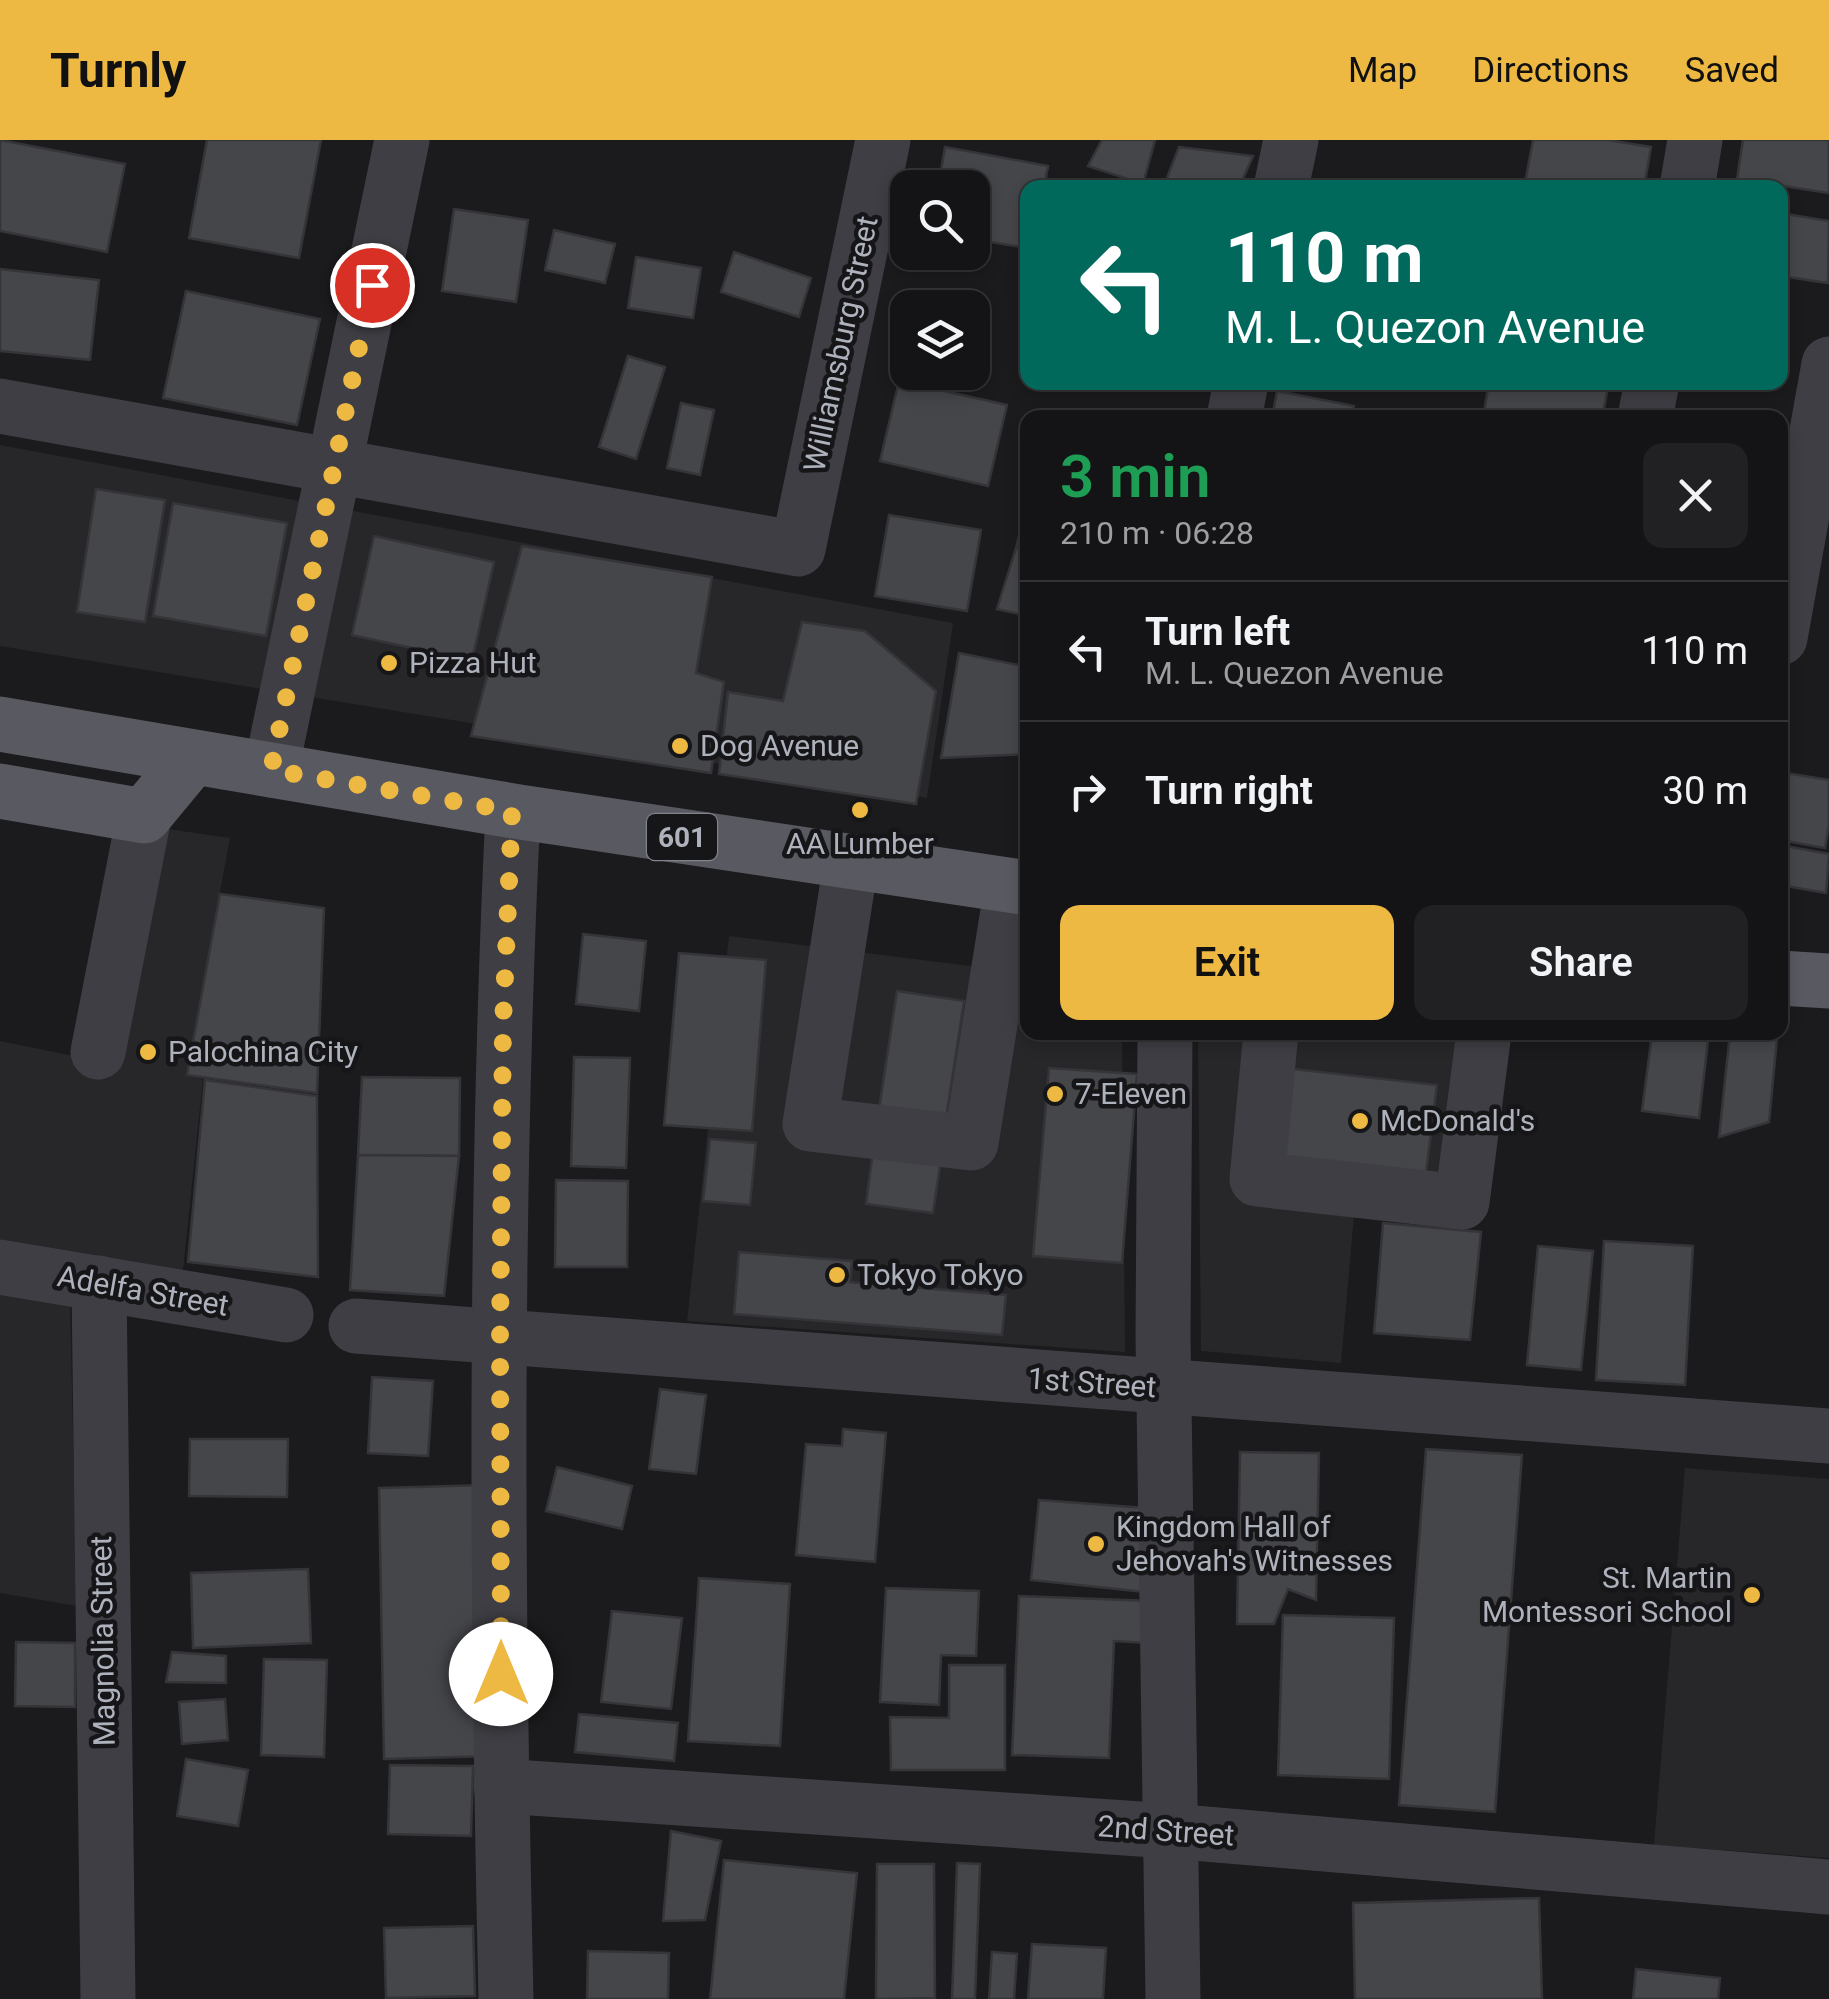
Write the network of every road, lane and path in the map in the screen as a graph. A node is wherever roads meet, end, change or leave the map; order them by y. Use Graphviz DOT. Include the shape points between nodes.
graph roads {
  1 [pos="402,140"];
  2 [pos="884,140"];
  3 [pos="1291,140"];
  4 [pos="1696,140"];
  5 [pos="1283,180"];
  6 [pos="1688,180"];
  7 [pos="1829,364"];
  8 [pos="0,406"];
  9 [pos="334,466"];
  10 [pos="1788,593"];
  11 [pos="0,724"];
  12 [pos="192,758"];
  13 [pos="271,770"];
  14 [pos="0,791"];
  15 [pos="512,811"];
  16 [pos="144,816"];
  17 [pos="851,862"];
  18 [pos="1020,887"];
  19 [pos="1788,978"];
  20 [pos="1829,981"];
  21 [pos="1165,1040"];
  22 [pos="1269,1040"];
  23 [pos="1483,1040"];
  24 [pos="98,1052"];
  25 [pos="0,1266"];
  26 [pos="99,1284"];
  27 [pos="286,1316"];
  28 [pos="356,1326"];
  29 [pos="500,1338"];
  30 [pos="1164,1388"];
  31 [pos="1829,1436"];
  32 [pos="501,1786"];
  33 [pos="1170,1831"];
  34 [pos="1829,1888"];
  35 [pos="108,1999"];
  36 [pos="506,1999"];
  37 [pos="1173,1999"];
  1 -- 9 [label="street"];
  2 -- 9 [label="street, Williamsburg Street" via="798,549"];
  3 -- 5 [label="street"];
  4 -- 6 [label="street"];
  7 -- 10 [label="street"];
  8 -- 9 [label="street"];
  9 -- 13 [label="street"];
  11 -- 12 [label="main road, 601"];
  12 -- 13 [label="main road, 601"];
  12 -- 16 [label="main road"];
  13 -- 15 [label="main road, 601"];
  14 -- 16 [label="main road"];
  15 -- 17 [label="main road, 601"];
  15 -- 29 [label="street"];
  16 -- 24 [label="street"];
  17 -- 18 [label="main road, 601"];
  17 -- 18 [label="street" via="810,1124 970,1142"];
  19 -- 20 [label="main road"];
  21 -- 30 [label="street"];
  22 -- 23 [label="street" via="1258,1179 1462,1202"];
  25 -- 26 [label="street, Adelfa Street"];
  26 -- 27 [label="street, Adelfa Street"];
  26 -- 35 [label="street, Magnolia Street"];
  28 -- 29 [label="street, 1st Street"];
  29 -- 30 [label="street, 1st Street"];
  29 -- 32 [label="street"];
  30 -- 31 [label="street, 1st Street"];
  30 -- 33 [label="street"];
  32 -- 33 [label="street, 2nd Street"];
  32 -- 36 [label="street"];
  33 -- 34 [label="street, 2nd Street"];
  33 -- 37 [label="street"];
}
